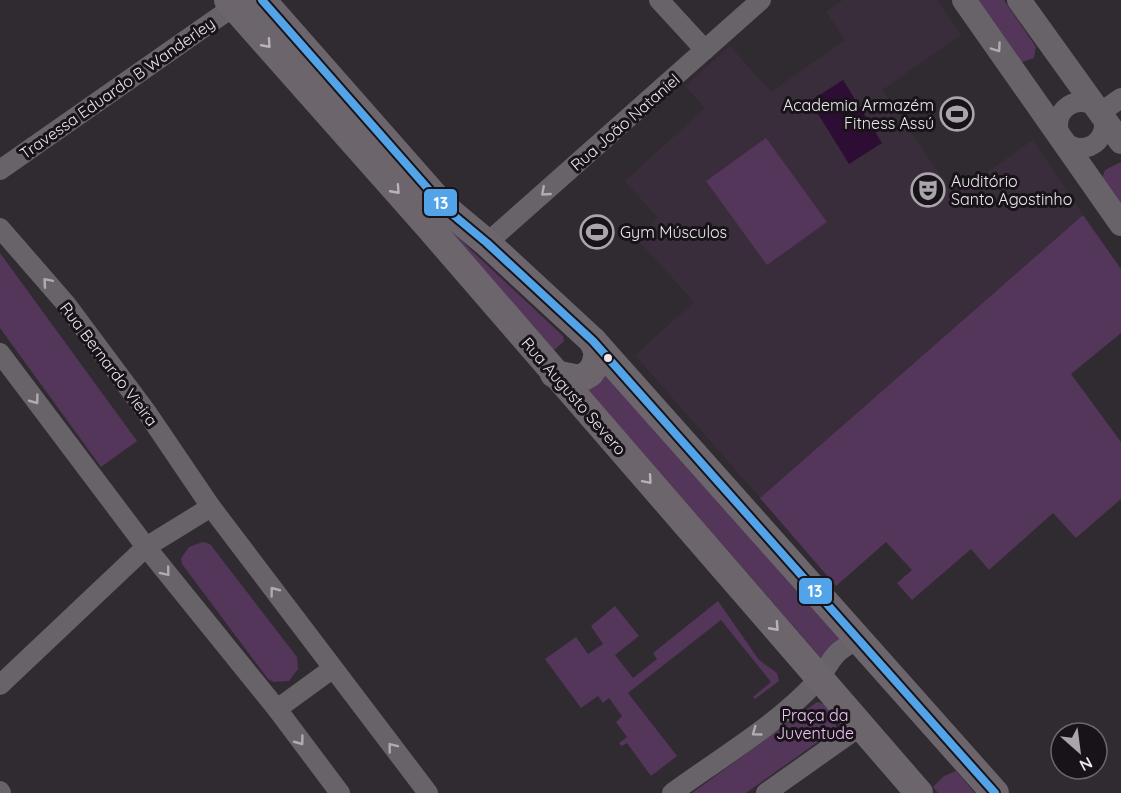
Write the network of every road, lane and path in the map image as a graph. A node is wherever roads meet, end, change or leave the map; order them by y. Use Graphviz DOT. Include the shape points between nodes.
graph roads {
  1 [pos="262,0"];
  2 [pos="659,0"];
  3 [pos="762,0"];
  4 [pos="964,0"];
  5 [pos="1019,0"];
  6 [pos="235,2"];
  7 [pos="705,50"];
  8 [pos="1121,98"];
  9 [pos="1101,112"];
  10 [pos="1062,139"];
  11 [pos="1121,142"];
  12 [pos="0,170"];
  13 [pos="1121,224"];
  14 [pos="0,228"];
  15 [pos="488,243"];
  16 [pos="593,341"];
  17 [pos="0,353"];
  18 [pos="616,366"];
  19 [pos="554,374"];
  20 [pos="579,402"];
  21 [pos="211,507"];
  22 [pos="146,547"];
  23 [pos="861,640"];
  24 [pos="332,669"];
  25 [pos="820,677"];
  26 [pos="0,685"];
  27 [pos="277,709"];
  28 [pos="862,725"];
  29 [pos="340,793"];
  30 [pos="428,793"];
  31 [pos="672,793"];
  32 [pos="766,793"];
  33 [pos="919,793"];
  34 [pos="995,793"];
  1 -- 15 [label="main road" via="445,208"];
  2 -- 7 [label="street"];
  3 -- 7 [label="street, Rua João Nataniel"];
  4 -- 10 [label="street, one-way"];
  5 -- 9 [label="street"];
  6 -- 12 [label="street, Travessa Eduardo B Wanderley"];
  6 -- 19 [label="main road, Rua Augusto Severo, one-way"];
  7 -- 15 [label="street, Rua João Nataniel, one-way"];
  8 -- 9 [label="street"];
  9 -- 10 [label="street" via="1105,125 1096,143 1082,149 1067,145"];
  9 -- 10 [label="street" via="1083,102 1065,108 1057,127"];
  9 -- 11 [label="street"];
  10 -- 13 [label="street"];
  21 -- 14 [label="street, Rua Bernardo Vieira, one-way" via="66,304"];
  15 -- 16 [label="main road"];
  16 -- 18 [label="main road"];
  16 -- 19 [label="main road" via="598,353 590,373 580,379"];
  17 -- 22 [label="street, one-way"];
  18 -- 20 [label="main road" via="587,380"];
  18 -- 23 [label="main road"];
  19 -- 20 [label="main road, Rua Augusto Severo"];
  20 -- 25 [label="main road, Rua Augusto Severo, one-way"];
  21 -- 22 [label="street"];
  24 -- 21 [label="street, Rua Bernardo Vieira, one-way"];
  22 -- 26 [label="street"];
  22 -- 27 [label="street, one-way"];
  23 -- 25 [label="street" via="830,658"];
  23 -- 34 [label="main road"];
  24 -- 27 [label="street"];
  30 -- 24 [label="street, Rua Bernardo Vieira, one-way"];
  25 -- 28 [label="main road, Rua Augusto Severo"];
  25 -- 31 [label="street, one-way" via="796,703"];
  27 -- 29 [label="street, one-way"];
  28 -- 32 [label="street"];
  28 -- 33 [label="main road, Rua Augusto Severo"];
}
